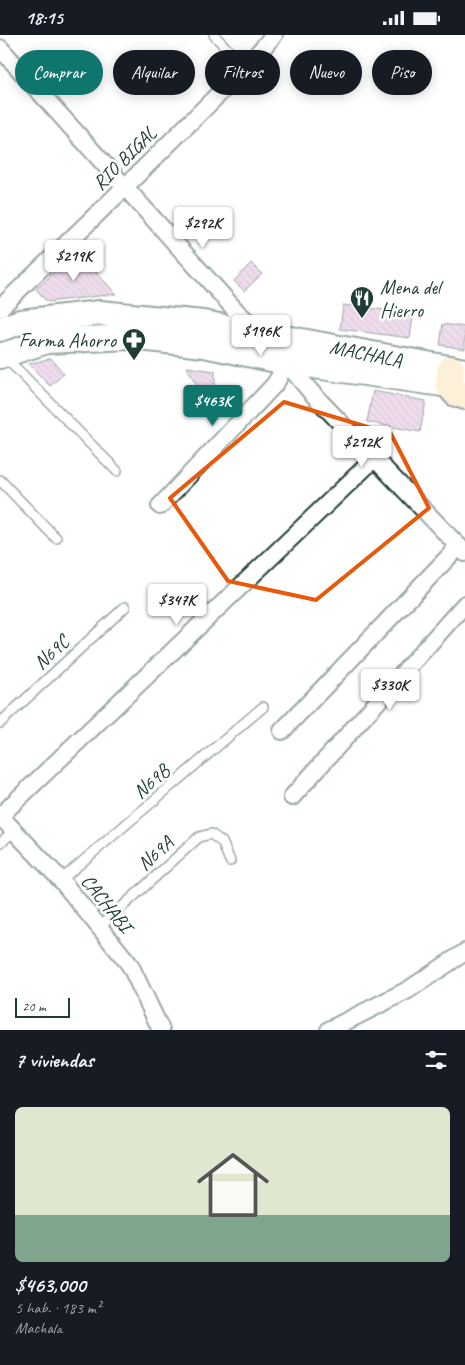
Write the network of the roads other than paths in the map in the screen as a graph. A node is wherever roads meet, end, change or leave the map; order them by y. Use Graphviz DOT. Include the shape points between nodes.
graph roads {
  1 [pos="214,35"];
  2 [pos="274,35"];
  3 [pos="0,48"];
  4 [pos="228,50"];
  5 [pos="261,50"];
  6 [pos="218,95"];
  7 [pos="126,187"];
  8 [pos="0,308"];
  9 [pos="0,329"];
  10 [pos="260,332"];
  11 [pos="2,356"];
  12 [pos="286,362"];
  13 [pos="459,382"];
  14 [pos="375,459"];
  15 [pos="117,471"];
  16 [pos="0,480"];
  17 [pos="160,506"];
  18 [pos="56,539"];
  19 [pos="462,549"];
  20 [pos="465,604"];
  21 [pos="125,607"];
  22 [pos="263,707"];
  23 [pos="0,723"];
  24 [pos="282,731"];
  25 [pos="292,797"];
  26 [pos="0,816"];
  27 [pos="14,831"];
  28 [pos="0,843"];
  29 [pos="230,861"];
  30 [pos="62,880"];
  31 [pos="100,927"];
  32 [pos="465,952"];
  33 [pos="161,1030"];
  34 [pos="328,1030"];
  1 -- 4 [label="lane"];
  2 -- 5 [label="street, RIO BIGAL"];
  3 -- 7 [label="street"];
  6 -- 7 [label="street, RIO BIGAL"];
  7 -- 8 [label="street, RIO BIGAL"];
  7 -- 10 [label="street" via="238,313"];
  9 -- 10 [label="main road, MACHALA" via="20,322 100,313"];
  10 -- 12 [label="street"];
  10 -- 13 [label="main road, MACHALA"];
  11 -- 12 [label="main road, MACHALA" via="47,341 130,337 204,345"];
  11 -- 15 [label="lane"];
  12 -- 13 [label="main road, MACHALA"];
  12 -- 14 [label="street"];
  12 -- 17 [label="street" via="274,385"];
  14 -- 19 [label="street"];
  14 -- 26 [label="street"];
  16 -- 18 [label="lane"];
  19 -- 24 [label="street"];
  20 -- 25 [label="street"];
  21 -- 23 [label="lane, N69C"];
  22 -- 30 [label="lane, N69B"];
  26 -- 27 [label="street, CACHABI"];
  27 -- 28 [label="lane"];
  27 -- 30 [label="street, CACHABI"];
  29 -- 31 [label="lane, N69A" via="222,842 211,834 199,837"];
  30 -- 31 [label="street, CACHABI"];
  31 -- 33 [label="street, CACHABI" via="130,965"];
  32 -- 34 [label="street" via="408,990"];
}
